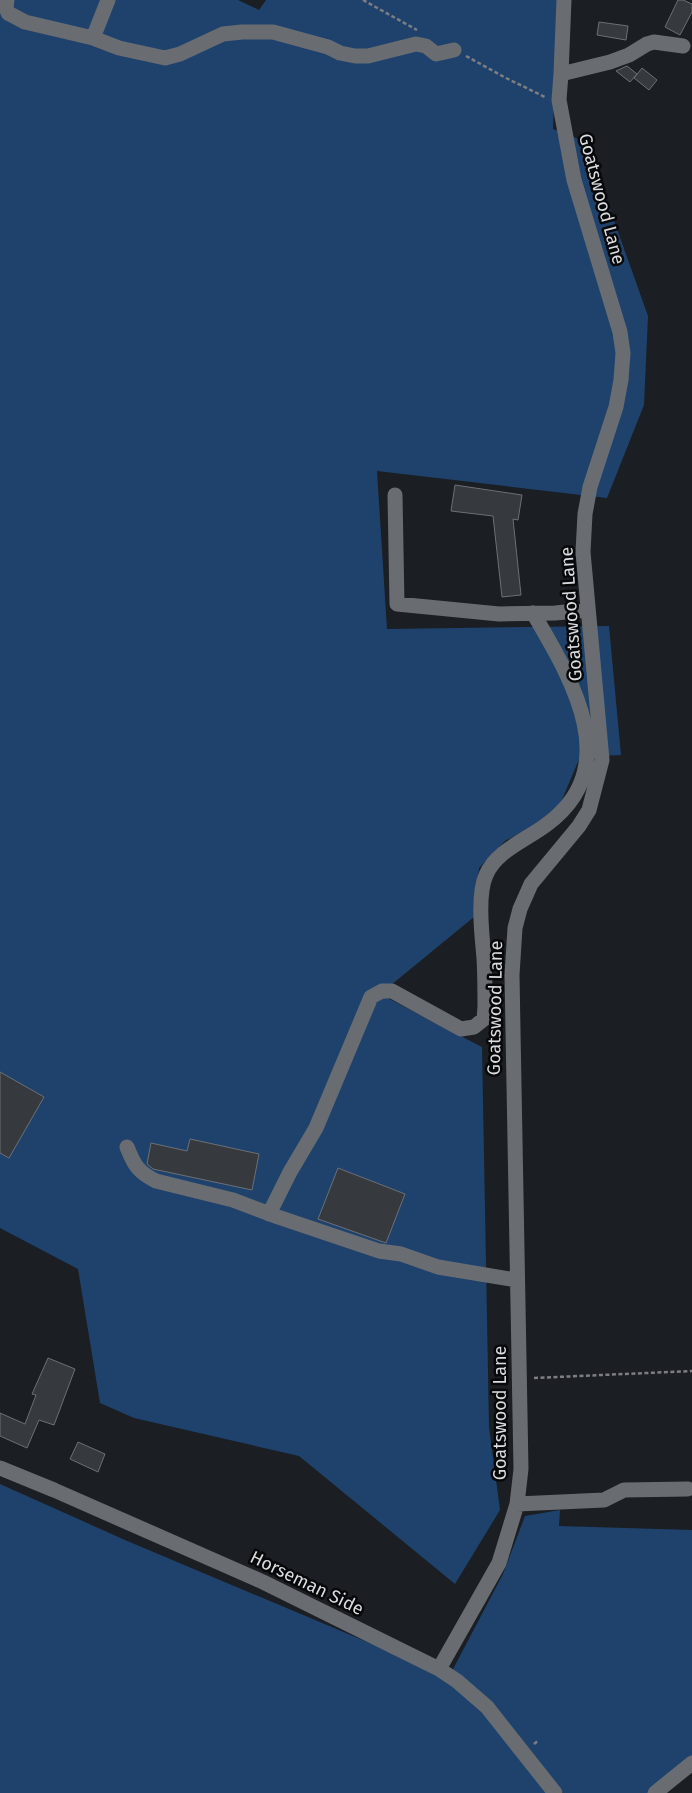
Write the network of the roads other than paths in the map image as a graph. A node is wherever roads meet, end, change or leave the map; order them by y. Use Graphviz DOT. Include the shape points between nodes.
graph roads {
  1 [pos="7,0"];
  2 [pos="108,0"];
  3 [pos="564,0"];
  4 [pos="93,38"];
  5 [pos="683,46"];
  6 [pos="454,50"];
  7 [pos="562,70"];
  8 [pos="395,495"];
  9 [pos="587,610"];
  10 [pos="533,613"];
  11 [pos="127,1147"];
  12 [pos="269,1214"];
  13 [pos="516,1280"];
  14 [pos="0,1468"];
  15 [pos="688,1489"];
  16 [pos="517,1504"];
  17 [pos="439,1669"];
  18 [pos="692,1763"];
  19 [pos="555,1793"];
  20 [pos="655,1793"];
  1 -- 4 [label="street" via="8,13 25,22"];
  2 -- 4 [label="street"];
  3 -- 7 [label="street, Goatswood Lane"];
  4 -- 6 [label="street" via="119,48 165,58 223,34 242,32 274,32 356,56 416,44 426,46 436,54"];
  5 -- 7 [label="street" via="654,42 610,62"];
  7 -- 9 [label="street, Goatswood Lane" via="559,100 565,139 574,180 620,332 623,353 616,407 590,487 585,514 583,552"];
  8 -- 10 [label="street" via="397,604 499,614"];
  9 -- 10 [label="street"];
  9 -- 13 [label="street, Goatswood Lane" via="602,760 589,810 531,884 515,928 512,975"];
  10 -- 12 [label="street" via="568,674 578,699 586,740 586,769 568,806 496,860 485,876 482,905 484,1019 474,1027 461,1029 392,991 382,991 371,997 316,1128"];
  11 -- 12 [label="street" via="137,1169 145,1176 233,1200"];
  12 -- 13 [label="street" via="379,1251"];
  13 -- 16 [label="street, Goatswood Lane" via="521,1469"];
  14 -- 17 [label="street, Horseman Side" via="262,1582"];
  15 -- 16 [label="street" via="624,1490 604,1500"];
  16 -- 17 [label="street, Goatswood Lane" via="499,1563"];
  17 -- 19 [label="street, Horseman Side" via="487,1707"];
  18 -- 20 [label="street"];
}
